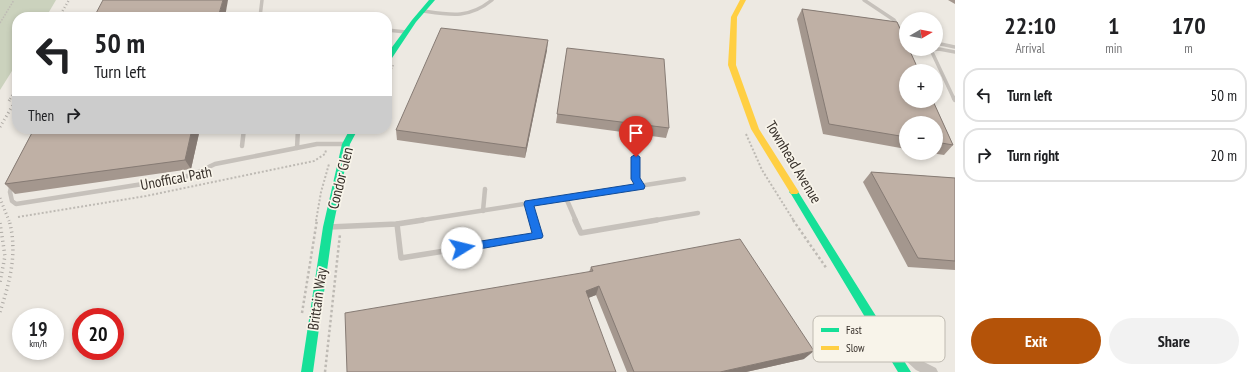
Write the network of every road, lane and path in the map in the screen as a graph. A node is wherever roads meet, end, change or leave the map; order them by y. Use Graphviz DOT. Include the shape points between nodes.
graph roads {
  1 [pos="14,0"];
  2 [pos="262,0"];
  3 [pos="432,0"];
  4 [pos="492,0"];
  5 [pos="743,0"];
  6 [pos="864,0"];
  7 [pos="422,10"];
  8 [pos="261,12"];
  9 [pos="0,23"];
  10 [pos="899,28"];
  11 [pos="392,31"];
  12 [pos="406,32"];
  13 [pos="943,44"];
  14 [pos="955,47"];
  15 [pos="943,50"];
  16 [pos="392,51"];
  17 [pos="955,52"];
  18 [pos="933,56"];
  19 [pos="955,100"];
  20 [pos="243,134"];
  21 [pos="298,134"];
  22 [pos="351,134"];
  23 [pos="328,143"];
  24 [pos="346,144"];
  25 [pos="242,146"];
  26 [pos="297,148"];
  27 [pos="636,157"];
  28 [pos="684,180"];
  29 [pos="12,182"];
  30 [pos="640,186"];
  31 [pos="485,189"];
  32 [pos="566,198"];
  33 [pos="528,204"];
  34 [pos="483,211"];
  35 [pos="698,213"];
  36 [pos="18,217"];
  37 [pos="397,224"];
  38 [pos="341,226"];
  39 [pos="328,227"];
  40 [pos="871,316"];
  41 [pos="899,362"];
  42 [pos="916,362"];
  43 [pos="307,372"];
  44 [pos="325,372"];
  45 [pos="905,372"];
  46 [pos="932,372"];
  1 -- 9 [label="path"];
  2 -- 8 [label="lane"];
  3 -- 7 [label="street"];
  4 -- 7 [label="lane" via="475,13 464,15"];
  5 -- 40 [label="street, Townhead Avenue" via="734,17 732,65 755,129"];
  6 -- 10 [label="lane" via="894,20"];
  7 -- 12 [label="street"];
  11 -- 12 [label="lane"];
  12 -- 16 [label="street"];
  13 -- 14 [label="lane"];
  15 -- 17 [label="lane"];
  18 -- 19 [label="lane"];
  20 -- 25 [label="lane"];
  21 -- 26 [label="lane"];
  22 -- 24 [label="street, Condor Glen"];
  23 -- 24 [label="lane"];
  23 -- 26 [label="lane"];
  23 -- 36 [label="path, Unoffical Path" via="326,154 314,162 146,196"];
  24 -- 39 [label="street, Condor Glen"];
  26 -- 29 [label="lane" via="215,164 181,178 16,204 12,201 10,192"];
  27 -- 30 [label="lane" via="636,179"];
  28 -- 30 [label="lane"];
  30 -- 32 [label="lane"];
  31 -- 34 [label="lane"];
  32 -- 33 [label="lane"];
  32 -- 35 [label="lane" via="581,233"];
  33 -- 34 [label="lane"];
  33 -- 37 [label="lane" via="538,236 401,258"];
  34 -- 37 [label="lane"];
  37 -- 38 [label="lane"];
  38 -- 39 [label="lane"];
  38 -- 44 [label="path"];
  39 -- 43 [label="street, Brittain Way"];
  41 -- 45 [label="street, Townhead Avenue"];
  42 -- 46 [label="street, Townhead Avenue"];
}
